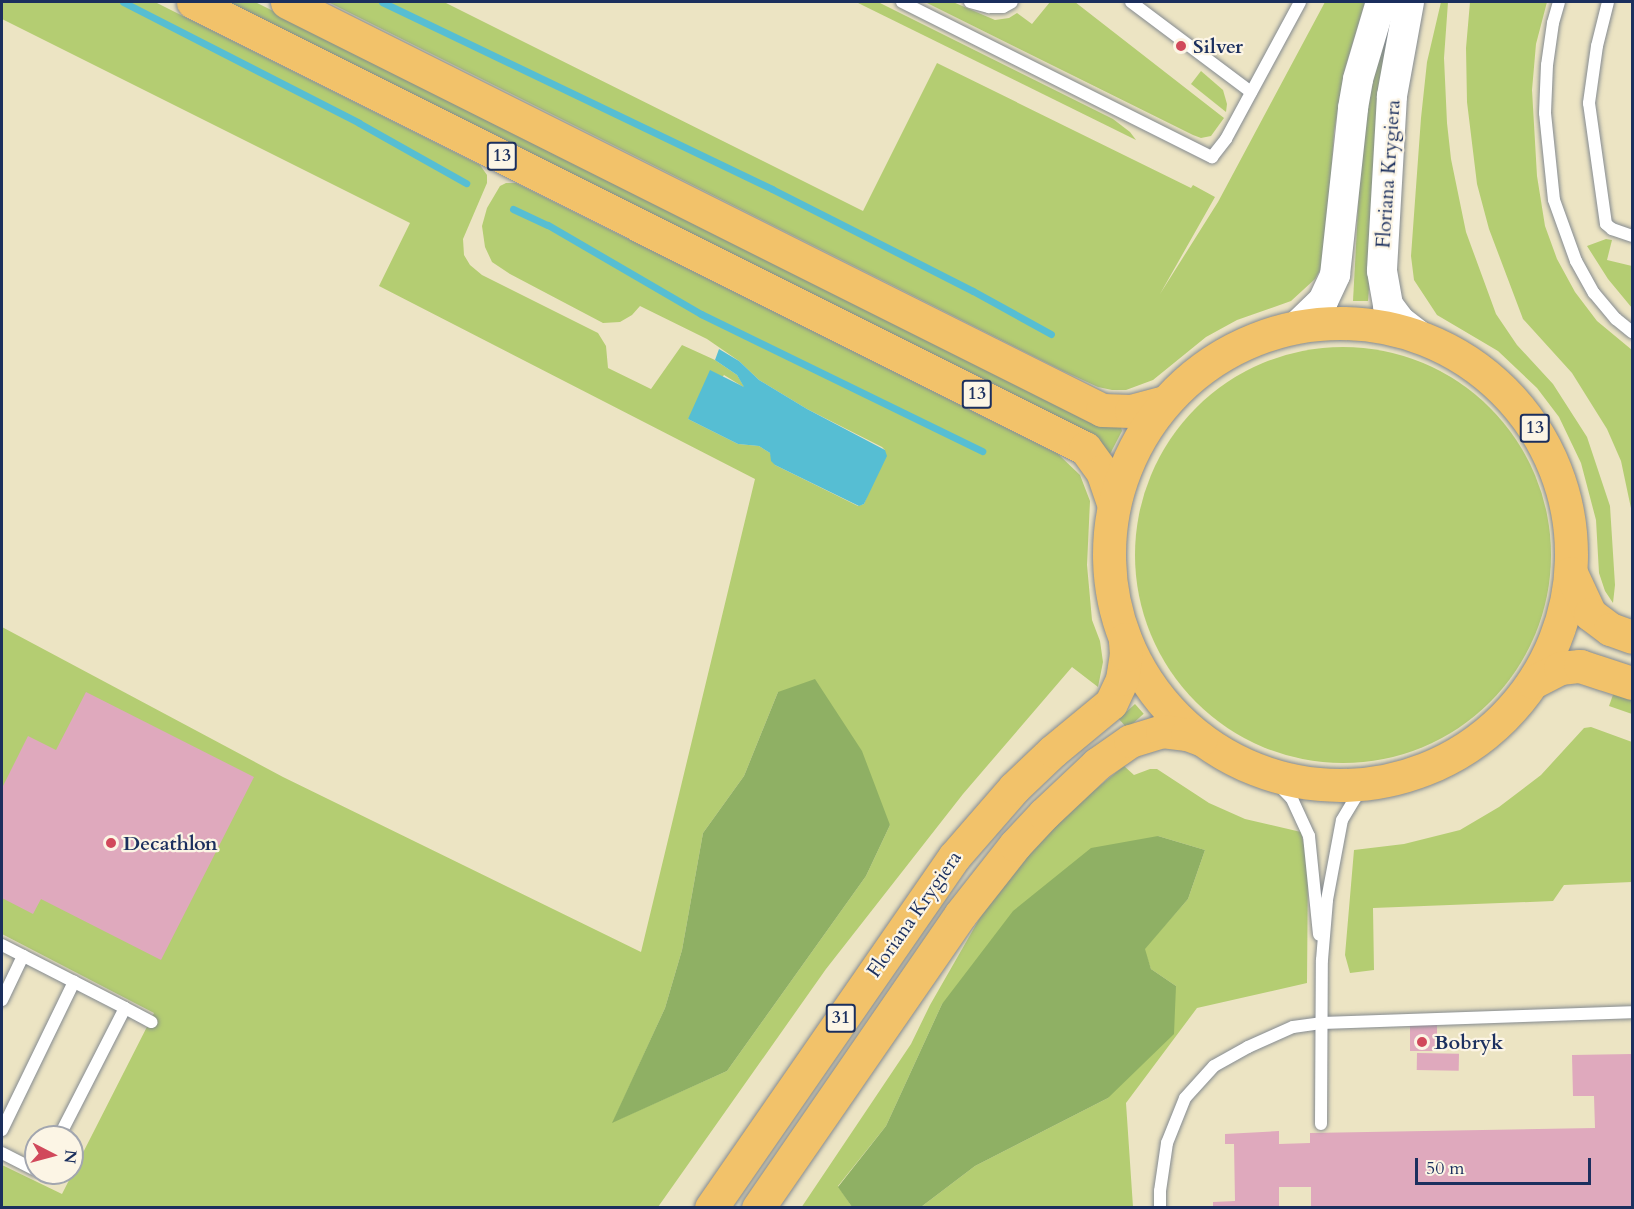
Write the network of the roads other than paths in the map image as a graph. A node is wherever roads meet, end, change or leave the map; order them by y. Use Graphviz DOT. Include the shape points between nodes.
graph roads {
  1 [pos="193,2"];
  2 [pos="287,2"];
  3 [pos="902,2"];
  4 [pos="970,2"];
  5 [pos="1012,2"];
  6 [pos="1131,2"];
  7 [pos="1299,2"];
  8 [pos="1381,2"];
  9 [pos="1409,2"];
  10 [pos="1559,2"];
  11 [pos="1608,2"];
  12 [pos="1251,92"];
  13 [pos="1632,236"];
  14 [pos="1297,326"];
  15 [pos="1632,332"];
  16 [pos="1418,335"];
  17 [pos="1165,402"];
  18 [pos="1114,505"];
  19 [pos="1571,573"];
  20 [pos="1632,637"];
  21 [pos="1125,639"];
  22 [pos="1533,682"];
  23 [pos="1632,683"];
  24 [pos="1201,739"];
  25 [pos="1268,774"];
  26 [pos="1374,783"];
  27 [pos="2,945"];
  28 [pos="23,956"];
  29 [pos="1322,960"];
  30 [pos="74,982"];
  31 [pos="2,1000"];
  32 [pos="125,1008"];
  33 [pos="1632,1012"];
  34 [pos="151,1022"];
  35 [pos="1321,1023"];
  36 [pos="1321,1124"];
  37 [pos="65,1125"];
  38 [pos="2,1130"];
  39 [pos="2,1153"];
  40 [pos="24,1164"];
  41 [pos="711,1208"];
  42 [pos="758,1208"];
  43 [pos="1160,1208"];
  1 -- 18 [label="main road, 13" via="1085,448 1102,471"];
  2 -- 17 [label="main road, 13" via="1102,410 1131,411"];
  3 -- 12 [label="lane" via="1212,157 1226,140"];
  4 -- 5 [label="lane" via="989,7"];
  6 -- 12 [label="lane"];
  7 -- 12 [label="lane"];
  8 -- 14 [label="street, Floriana Krygiera" via="1353,108 1335,275 1323,302"];
  9 -- 16 [label="street, Floriana Krygiera" via="1392,96 1382,271 1388,305"];
  10 -- 15 [label="lane" via="1547,65 1545,113 1554,200 1576,261 1594,293"];
  11 -- 13 [label="lane" via="1589,103 1604,215 1612,230"];
  14 -- 16 [label="main road, 13" via="1355,322"];
  14 -- 17 [label="main road, 13" via="1260,336 1225,353 1193,375"];
  16 -- 19 [label="main road, 13" via="1448,348 1480,369 1509,395 1533,425 1552,459 1564,496 1571,534"];
  17 -- 18 [label="main road, 13" via="1133,451"];
  18 -- 21 [label="main road, 13" via="1109,544 1111,583"];
  19 -- 20 [label="main road, 13" via="1590,614 1610,629"];
  19 -- 22 [label="main road" via="1559,630"];
  21 -- 24 [label="main road, 13" via="1159,698"];
  21 -- 41 [label="main road, Floriana Krygiera / 31" via="1122,679 1111,703 1021,782 954,857"];
  22 -- 23 [label="main road, 13" via="1560,669 1580,666"];
  22 -- 26 [label="main road, 13" via="1502,719 1464,749 1412,774"];
  24 -- 25 [label="main road, 13" via="1242,764"];
  24 -- 42 [label="main road, Floriana Krygiera / 31" via="1162,731 1130,741 1097,764 1044,814 960,915"];
  25 -- 26 [label="main road, 13" via="1316,784"];
  25 -- 29 [label="lane" via="1292,799 1309,836"];
  26 -- 29 [label="lane" via="1356,797 1342,820 1327,900"];
  27 -- 28 [label="lane"];
  28 -- 30 [label="lane"];
  28 -- 31 [label="lane"];
  29 -- 35 [label="lane"];
  30 -- 32 [label="lane"];
  30 -- 38 [label="lane"];
  32 -- 34 [label="lane"];
  32 -- 37 [label="lane"];
  33 -- 35 [label="lane"];
  35 -- 36 [label="lane"];
  35 -- 43 [label="lane" via="1293,1027 1248,1047 1214,1066 1185,1098 1167,1143"];
  39 -- 40 [label="lane"];
}
